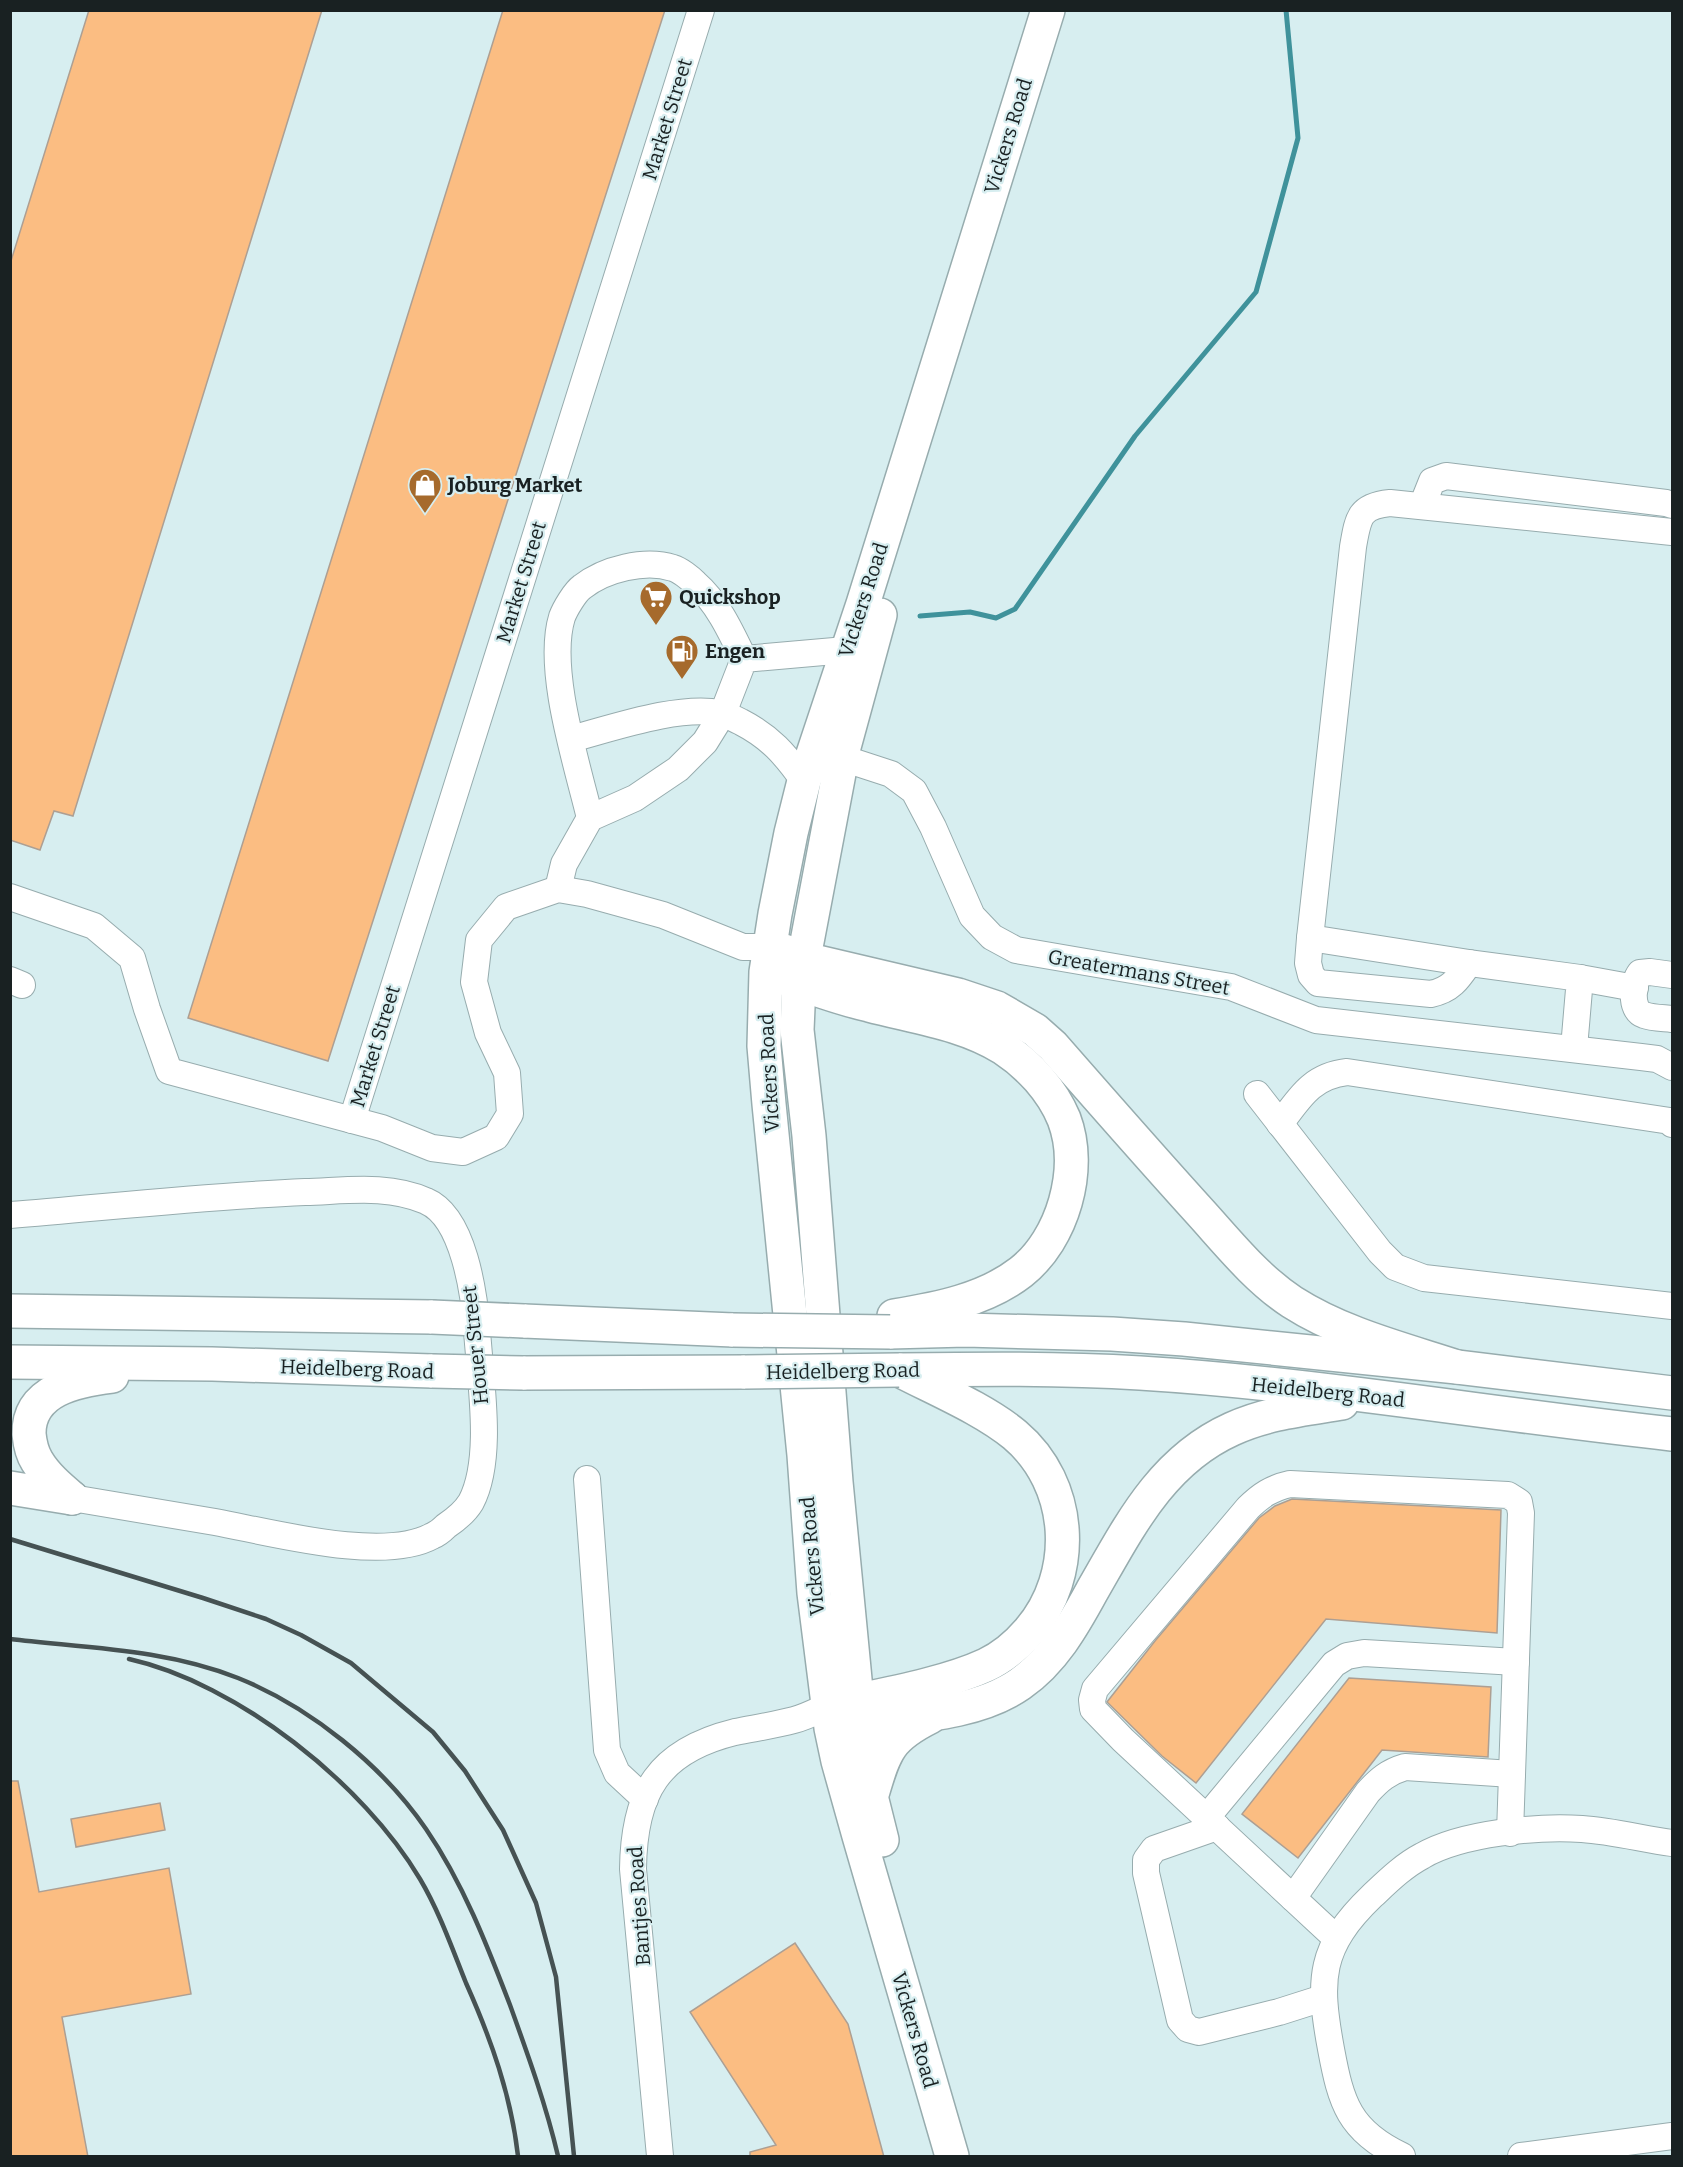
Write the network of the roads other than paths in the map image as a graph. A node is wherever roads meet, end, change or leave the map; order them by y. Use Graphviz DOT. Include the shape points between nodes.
graph roads {
  1 [pos="701,10"];
  2 [pos="1048,10"];
  3 [pos="1067,10"];
  4 [pos="1672,505"];
  5 [pos="1422,506"];
  6 [pos="1672,532"];
  7 [pos="846,650"];
  8 [pos="744,659"];
  9 [pos="723,713"];
  10 [pos="571,739"];
  11 [pos="842,758"];
  12 [pos="804,781"];
  13 [pos="590,818"];
  14 [pos="558,889"];
  15 [pos="13,904"];
  16 [pos="1311,938"];
  17 [pos="760,955"];
  18 [pos="1469,963"];
  19 [pos="802,971"];
  20 [pos="1672,975"];
  21 [pos="1580,978"];
  22 [pos="1635,988"];
  23 [pos="867,1005"];
  24 [pos="1672,1019"];
  25 [pos="799,1046"];
  26 [pos="1574,1048"];
  27 [pos="1672,1066"];
  28 [pos="1257,1094"];
  29 [pos="352,1119"];
  30 [pos="1280,1124"];
  31 [pos="1672,1124"];
  32 [pos="10,1215"];
  33 [pos="1672,1305"];
  34 [pos="10,1311"];
  35 [pos="885,1325"];
  36 [pos="10,1362"];
  37 [pos="212,1364"];
  38 [pos="1457,1367"];
  39 [pos="899,1370"];
  40 [pos="1672,1393"];
  41 [pos="1380,1396"];
  42 [pos="1672,1434"];
  43 [pos="587,1479"];
  44 [pos="10,1488"];
  45 [pos="72,1498"];
  46 [pos="851,1638"];
  47 [pos="1516,1662"];
  48 [pos="908,1688"];
  49 [pos="939,1712"];
  50 [pos="844,1714"];
  51 [pos="1512,1774"];
  52 [pos="872,1796"];
  53 [pos="645,1799"];
  54 [pos="1212,1822"];
  55 [pos="1510,1833"];
  56 [pos="1672,1843"];
  57 [pos="1293,1898"];
  58 [pos="1336,1938"];
  59 [pos="1323,1998"];
  60 [pos="1672,2136"];
  61 [pos="660,2157"];
  62 [pos="952,2157"];
  63 [pos="969,2157"];
  64 [pos="1402,2157"];
  65 [pos="1521,2157"];
  1 -- 29 [label="street, Market Street"];
  2 -- 7 [label="main road, Vickers Road"];
  3 -- 11 [label="main road, Vickers Road" via="883,605"];
  4 -- 5 [label="street" via="1446,476 1432,481"];
  5 -- 6 [label="street"];
  5 -- 16 [label="street" via="1372,505 1360,515 1356,528"];
  7 -- 8 [label="street"];
  7 -- 12 [label="main road, Vickers Road"];
  8 -- 9 [label="street"];
  8 -- 10 [label="street" via="724,618 696,584 674,568 645,565 608,572 580,588 562,616 556,657"];
  9 -- 10 [label="street" via="700,710 664,716"];
  9 -- 12 [label="street" via="772,741"];
  9 -- 13 [label="street" via="705,742 678,769 635,798"];
  10 -- 13 [label="street"];
  11 -- 19 [label="main road, Vickers Road"];
  11 -- 26 [label="street, Greatermans Street" via="891,774 914,791 972,916 992,937 1016,950 1230,987 1316,1020"];
  12 -- 17 [label="main road, Vickers Road" via="775,914"];
  13 -- 14 [label="street" via="564,864"];
  14 -- 17 [label="street, Market Street" via="663,915"];
  14 -- 29 [label="street, Market Street" via="506,907 478,940 474,982 488,1033 507,1073 510,1114 496,1137 463,1152 432,1148"];
  15 -- 29 [label="street, Market Street" via="94,926 132,958 169,1071"];
  16 -- 18 [label="street"];
  16 -- 18 [label="street" via="1311,975 1318,983 1335,986 1431,994 1453,985"];
  17 -- 19 [label="main road"];
  17 -- 50 [label="main road, Vickers Road" via="764,1046 814,1593"];
  18 -- 21 [label="street"];
  19 -- 23 [label="main road"];
  19 -- 25 [label="main road, Vickers Road"];
  19 -- 38 [label="main road" via="958,995 1019,1019 1053,1046 1268,1283 1292,1302 1324,1319"];
  20 -- 22 [label="street" via="1640,973"];
  21 -- 22 [label="street"];
  21 -- 26 [label="street"];
  22 -- 24 [label="street" via="1636,1009 1642,1015"];
  23 -- 25 [label="main road" via="826,1016 812,1026"];
  23 -- 35 [label="main road" via="948,1025 986,1038 1004,1049 1040,1079 1054,1101 1068,1133 1071,1155 1064,1208 1041,1252 1021,1272 974,1298"];
  25 -- 46 [label="main road, Vickers Road"];
  26 -- 27 [label="street, Greatermans Street" via="1657,1059"];
  28 -- 30 [label="street"];
  30 -- 31 [label="street" via="1317,1081 1329,1074 1347,1072"];
  30 -- 33 [label="street" via="1395,1267 1424,1278"];
  32 -- 45 [label="street, Houer Street" via="269,1194 376,1190 407,1194 430,1202 447,1219 459,1244 475,1299 484,1454 479,1482 470,1504 430,1538 368,1547 317,1542"];
  34 -- 35 [label="main road, Heidelberg Road, bridge" via="432,1317 733,1330"];
  35 -- 38 [label="main road, Heidelberg Road" via="1112,1334"];
  36 -- 37 [label="main road, Heidelberg Road"];
  37 -- 39 [label="main road, Heidelberg Road, bridge" via="523,1373"];
  37 -- 45 [label="main road" via="92,1378 54,1390 40,1402 29,1427 30,1444 47,1475"];
  38 -- 40 [label="main road, Heidelberg Road"];
  39 -- 41 [label="main road, Heidelberg Road" via="1139,1373"];
  39 -- 48 [label="main road" via="978,1411 1022,1442 1046,1472 1053,1488 1064,1538 1057,1582 1049,1603 1020,1641 987,1665"];
  41 -- 42 [label="main road, Heidelberg Road"];
  41 -- 49 [label="main road" via="1264,1418 1232,1428 1200,1446 1157,1485 1058,1647 1041,1666 993,1699"];
  43 -- 53 [label="street" via="607,1750 617,1773"];
  44 -- 45 [label="main road"];
  46 -- 48 [label="main road" via="872,1665"];
  46 -- 50 [label="main road, Vickers Road"];
  47 -- 51 [label="street"];
  47 -- 54 [label="street" via="1364,1653 1347,1656 1334,1664"];
  47 -- 54 [label="street" via="1520,1502 1508,1495 1290,1484 1275,1487 1248,1508 1095,1689 1092,1700 1093,1709 1122,1740"];
  48 -- 50 [label="main road"];
  49 -- 50 [label="main road"];
  49 -- 52 [label="main road" via="908,1728 888,1749"];
  50 -- 52 [label="main road, Vickers Road"];
  50 -- 53 [label="street, Bantjes Road" via="734,1732 701,1743 660,1770"];
  50 -- 62 [label="main road, Vickers Road" via="838,1761"];
  51 -- 55 [label="street"];
  51 -- 57 [label="street" via="1404,1767 1392,1771 1368,1792"];
  52 -- 63 [label="main road, Vickers Road"];
  53 -- 61 [label="street, Bantjes Road" via="633,1840 633,1869"];
  54 -- 57 [label="street"];
  54 -- 59 [label="street" via="1154,1849 1146,1860 1180,2020 1188,2029 1199,2032"];
  55 -- 56 [label="street" via="1583,1829"];
  55 -- 58 [label="street" via="1479,1837 1422,1856 1390,1879"];
  57 -- 58 [label="street"];
  58 -- 59 [label="street" via="1323,1980"];
  59 -- 64 [label="street" via="1335,2075 1344,2103 1372,2140"];
  60 -- 65 [label="street"];
}
